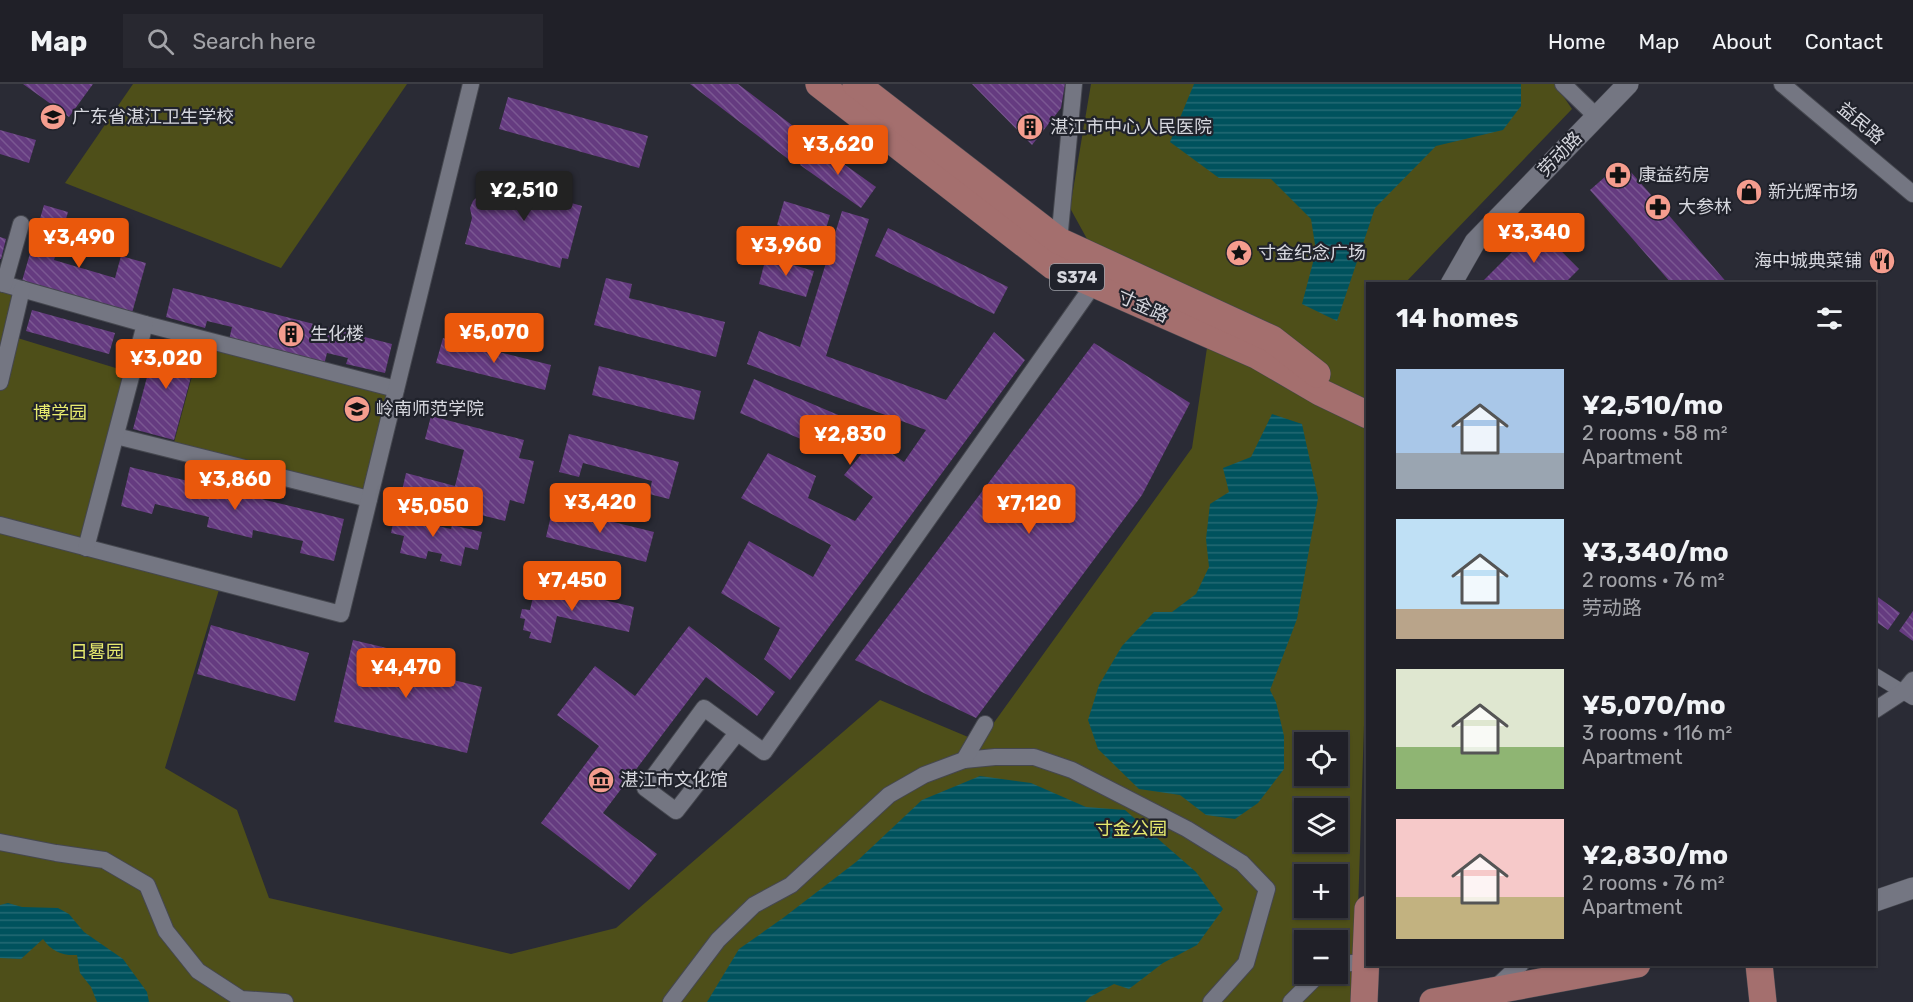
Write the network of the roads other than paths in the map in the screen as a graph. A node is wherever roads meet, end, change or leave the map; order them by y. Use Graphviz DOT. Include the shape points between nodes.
graph roads {
  1 [pos="471,84"];
  2 [pos="819,84"];
  3 [pos="856,84"];
  4 [pos="1074,84"];
  5 [pos="1563,84"];
  6 [pos="1628,84"];
  7 [pos="1782,84"];
  8 [pos="1596,117"];
  9 [pos="1913,194"];
  10 [pos="21,224"];
  11 [pos="1059,241"];
  12 [pos="1452,282"];
  13 [pos="2,283"];
  14 [pos="1094,284"];
  15 [pos="22,289"];
  16 [pos="145,324"];
  17 [pos="0,382"];
  18 [pos="396,389"];
  19 [pos="1366,412"];
  20 [pos="1366,413"];
  21 [pos="116,436"];
  22 [pos="369,499"];
  23 [pos="0,525"];
  24 [pos="86,548"];
  25 [pos="1876,675"];
  26 [pos="1910,690"];
  27 [pos="1876,709"];
  28 [pos="984,724"];
  29 [pos="737,733"];
  30 [pos="964,760"];
  31 [pos="0,842"];
  32 [pos="1913,888"];
  33 [pos="1876,901"];
  34 [pos="1366,962"];
  35 [pos="1348,963"];
  36 [pos="1519,966"];
  37 [pos="1626,966"];
  38 [pos="1759,966"];
  39 [pos="1309,984"];
  40 [pos="1492,991"];
  41 [pos="285,1002"];
  42 [pos="671,1002"];
  43 [pos="1211,1002"];
  44 [pos="1291,1002"];
  45 [pos="1364,1002"];
  46 [pos="1433,1002"];
  47 [pos="1763,1002"];
  1 -- 18 [label="street"];
  2 -- 14 [label="main road, 寸金路 / S374" via="1053,266"];
  3 -- 11 [label="main road, 寸金路 / S374"];
  4 -- 11 [label="street"];
  5 -- 8 [label="street"];
  6 -- 8 [label="street, 劳动路"];
  7 -- 9 [label="street, 益民路"];
  8 -- 12 [label="street, 劳动路" via="1475,242"];
  10 -- 13 [label="street"];
  11 -- 19 [label="main road, 寸金路 / S374" via="1272,339"];
  13 -- 15 [label="street"];
  14 -- 20 [label="main road, 寸金路 / S374" via="1258,356"];
  14 -- 29 [label="street" via="764,752"];
  15 -- 16 [label="street"];
  15 -- 17 [label="street"];
  16 -- 18 [label="street"];
  16 -- 21 [label="street"];
  18 -- 22 [label="street"];
  21 -- 22 [label="street"];
  21 -- 24 [label="street"];
  22 -- 24 [label="street" via="340,614"];
  23 -- 24 [label="street"];
  25 -- 26 [label="street"];
  26 -- 27 [label="street"];
  28 -- 30 [label="street"];
  29 -- 29 [label="street" via="704,708 645,788 676,811"];
  30 -- 42 [label="street" via="924,775 889,795 791,885 754,905 718,940"];
  30 -- 43 [label="street" via="1034,757 1072,770 1242,863 1267,889 1246,963"];
  31 -- 41 [label="street" via="104,860 147,885 166,931 198,971 241,999"];
  32 -- 33 [label="street"];
  34 -- 35 [label="street"];
  34 -- 45 [label="main road"];
  36 -- 40 [label="street"];
  37 -- 40 [label="main road"];
  38 -- 47 [label="main road"];
  39 -- 44 [label="street"];
  40 -- 46 [label="main road"];
}
